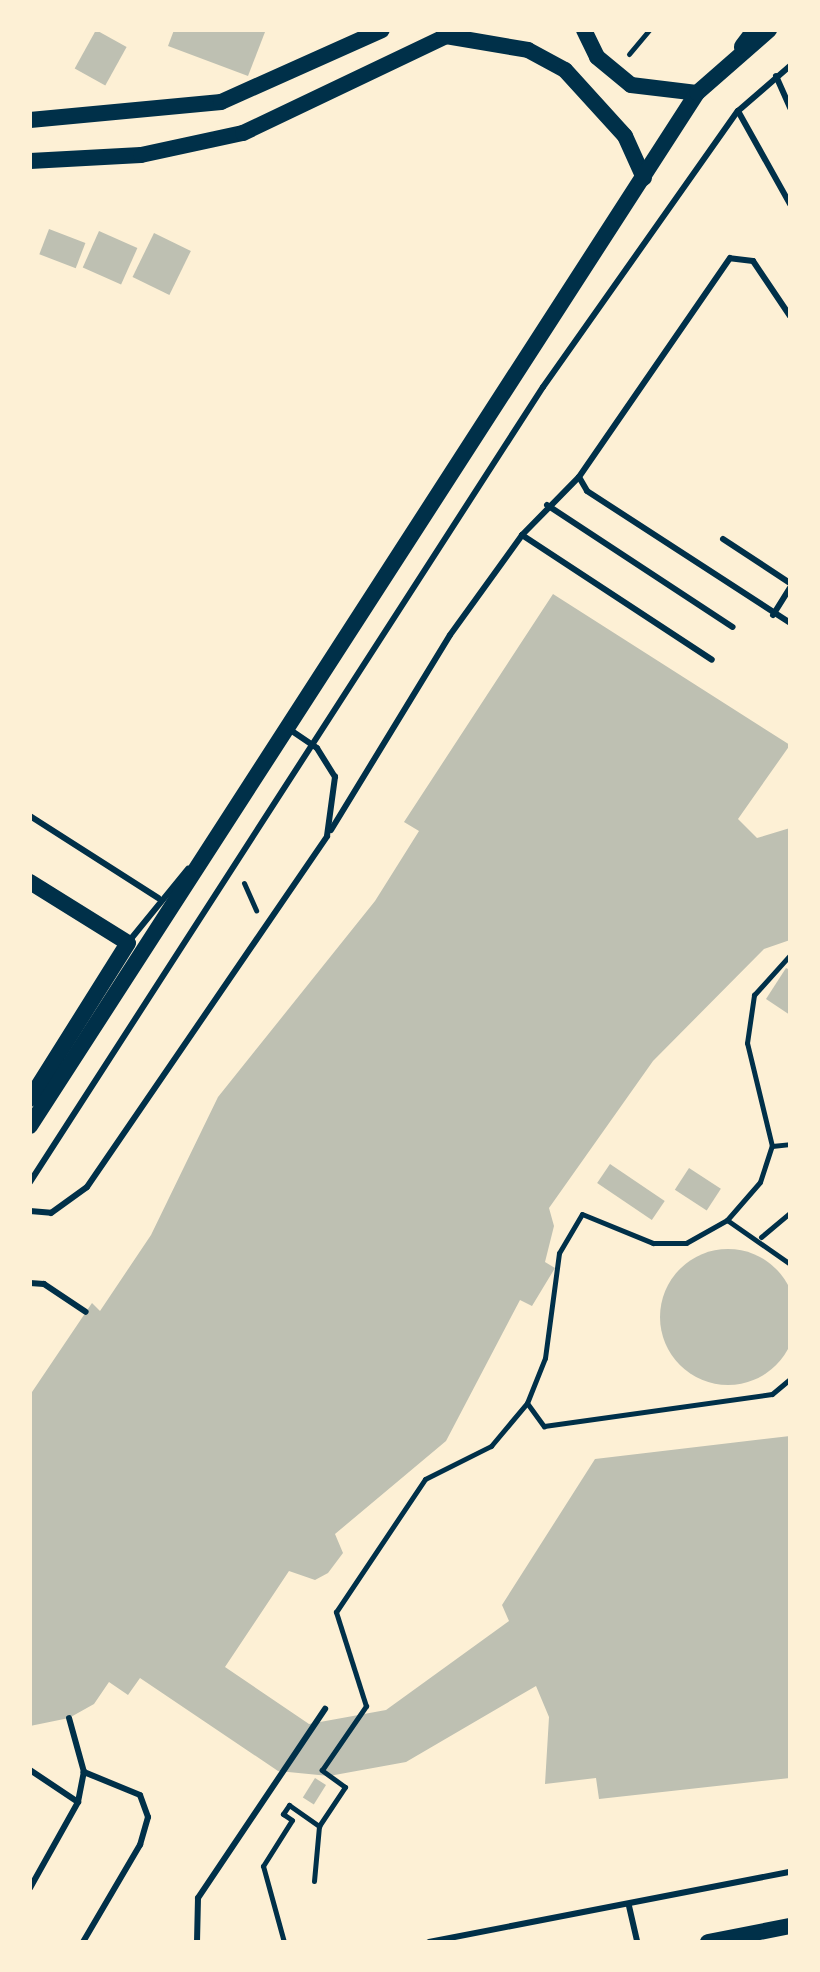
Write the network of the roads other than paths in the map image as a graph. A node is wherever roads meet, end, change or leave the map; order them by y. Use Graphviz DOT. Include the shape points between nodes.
graph roads {
  1 [pos="382,30"];
  2 [pos="584,30"];
  3 [pos="757,30"];
  4 [pos="769,30"];
  5 [pos="449,32"];
  6 [pos="744,47"];
  7 [pos="790,66"];
  8 [pos="776,76"];
  9 [pos="697,93"];
  10 [pos="790,108"];
  11 [pos="738,111"];
  12 [pos="30,120"];
  13 [pos="30,161"];
  14 [pos="644,178"];
  15 [pos="790,204"];
  16 [pos="790,316"];
  17 [pos="579,477"];
  18 [pos="547,505"];
  19 [pos="522,535"];
  20 [pos="723,539"];
  21 [pos="790,586"];
  22 [pos="773,615"];
  23 [pos="790,623"];
  24 [pos="733,627"];
  25 [pos="712,660"];
  26 [pos="287,728"];
  27 [pos="317,748"];
  28 [pos="30,816"];
  29 [pos="327,836"];
  30 [pos="207,851"];
  31 [pos="30,882"];
  32 [pos="158,898"];
  33 [pos="128,943"];
  34 [pos="30,1099"];
  35 [pos="30,1126"];
  36 [pos="30,1182"];
  37 [pos="30,1211"];
  38 [pos="30,1283"];
  39 [pos="86,1312"];
  40 [pos="325,1709"];
  41 [pos="69,1718"];
  42 [pos="30,1770"];
  43 [pos="84,1772"];
  44 [pos="78,1802"];
  45 [pos="790,1872"];
  46 [pos="30,1888"];
  47 [pos="629,1906"];
  48 [pos="790,1926"];
  49 [pos="83,1942"];
  50 [pos="197,1942"];
  51 [pos="429,1942"];
  52 [pos="637,1942"];
  53 [pos="708,1942"];
  1 -- 12 [label="main road" via="221,102"];
  2 -- 9 [label="main road" via="597,57 631,85"];
  3 -- 6 [label="main road"];
  4 -- 6 [label="main road"];
  5 -- 13 [label="main road" via="243,133 141,155"];
  5 -- 14 [label="main road" via="528,50 565,70 625,136"];
  6 -- 9 [label="main road"];
  7 -- 8 [label="lane"];
  8 -- 10 [label="lane"];
  8 -- 11 [label="lane"];
  9 -- 14 [label="main road"];
  11 -- 15 [label="lane"];
  11 -- 27 [label="lane" via="543,387"];
  14 -- 26 [label="main road"];
  16 -- 17 [label="lane" via="753,261 730,258"];
  17 -- 18 [label="lane"];
  17 -- 22 [label="lane" via="587,491"];
  18 -- 19 [label="lane"];
  18 -- 24 [label="lane"];
  19 -- 25 [label="lane"];
  19 -- 29 [label="lane" via="450,635"];
  20 -- 21 [label="lane"];
  21 -- 22 [label="lane"];
  22 -- 23 [label="lane"];
  26 -- 27 [label="lane"];
  26 -- 30 [label="main road"];
  27 -- 29 [label="lane" via="335,777"];
  27 -- 36 [label="lane"];
  28 -- 32 [label="lane"];
  29 -- 37 [label="lane" via="87,1187 51,1213"];
  30 -- 32 [label="lane"];
  30 -- 35 [label="main road"];
  31 -- 33 [label="main road"];
  32 -- 33 [label="lane"];
  33 -- 34 [label="main road"];
  38 -- 39 [label="lane" via="44,1284"];
  40 -- 50 [label="lane" via="198,1898"];
  41 -- 43 [label="lane"];
  42 -- 44 [label="lane"];
  43 -- 44 [label="lane"];
  43 -- 49 [label="lane" via="140,1795 148,1817 140,1845"];
  44 -- 46 [label="lane"];
  45 -- 47 [label="lane"];
  47 -- 51 [label="lane"];
  47 -- 52 [label="lane"];
  48 -- 53 [label="main road"];
}
